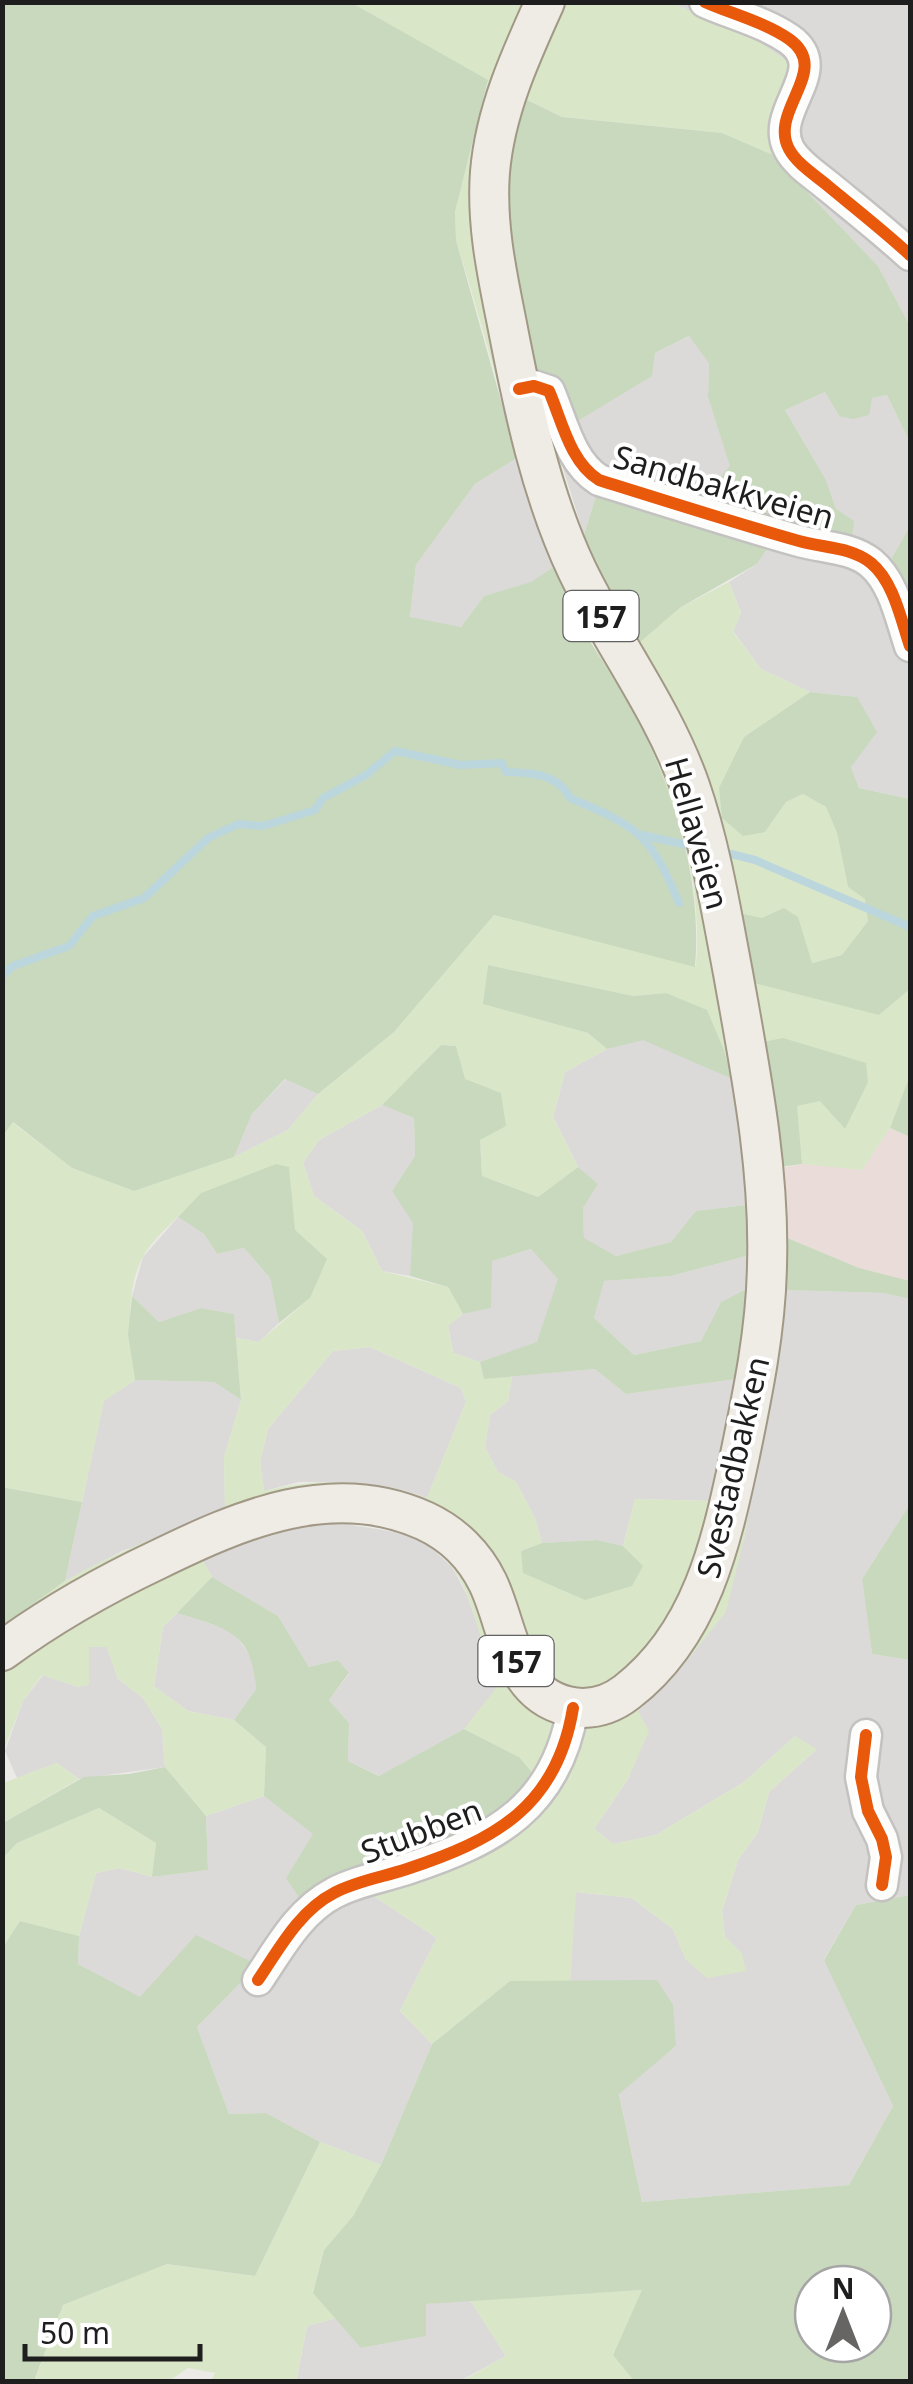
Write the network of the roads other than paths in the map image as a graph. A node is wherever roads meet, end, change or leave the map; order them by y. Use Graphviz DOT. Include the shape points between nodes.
graph roads {
  1 [pos="545,2"];
  2 [pos="704,2"];
  3 [pos="910,255"];
  4 [pos="520,389"];
  5 [pos="910,646"];
  6 [pos="767,1227"];
  7 [pos="2,1651"];
  8 [pos="574,1708"];
  9 [pos="866,1735"];
  10 [pos="882,1885"];
  11 [pos="258,1980"];
  1 -- 4 [label="main road, Hellaveien / 157" via="501,110 490,174 492,253"];
  2 -- 3 [label="street" via="766,26 802,52 806,72 786,115 788,146"];
  4 -- 5 [label="street, Sandbakkveien" via="548,391 574,452 600,480 818,547 858,553 891,592"];
  4 -- 6 [label="main road, Hellaveien / 157" via="573,562 665,729 698,808 748,1054"];
  6 -- 8 [label="main road, Svestadbakken / 157" via="761,1344 710,1576 682,1632 645,1676 609,1703"];
  7 -- 8 [label="main road, 157" via="71,1604 214,1533 286,1508 353,1503 422,1520 457,1541 489,1584 529,1684"];
  8 -- 11 [label="street, Stubben" via="568,1740 524,1812 482,1838 331,1894 290,1931"];
  9 -- 10 [label="street" via="860,1777 886,1858"];
}
